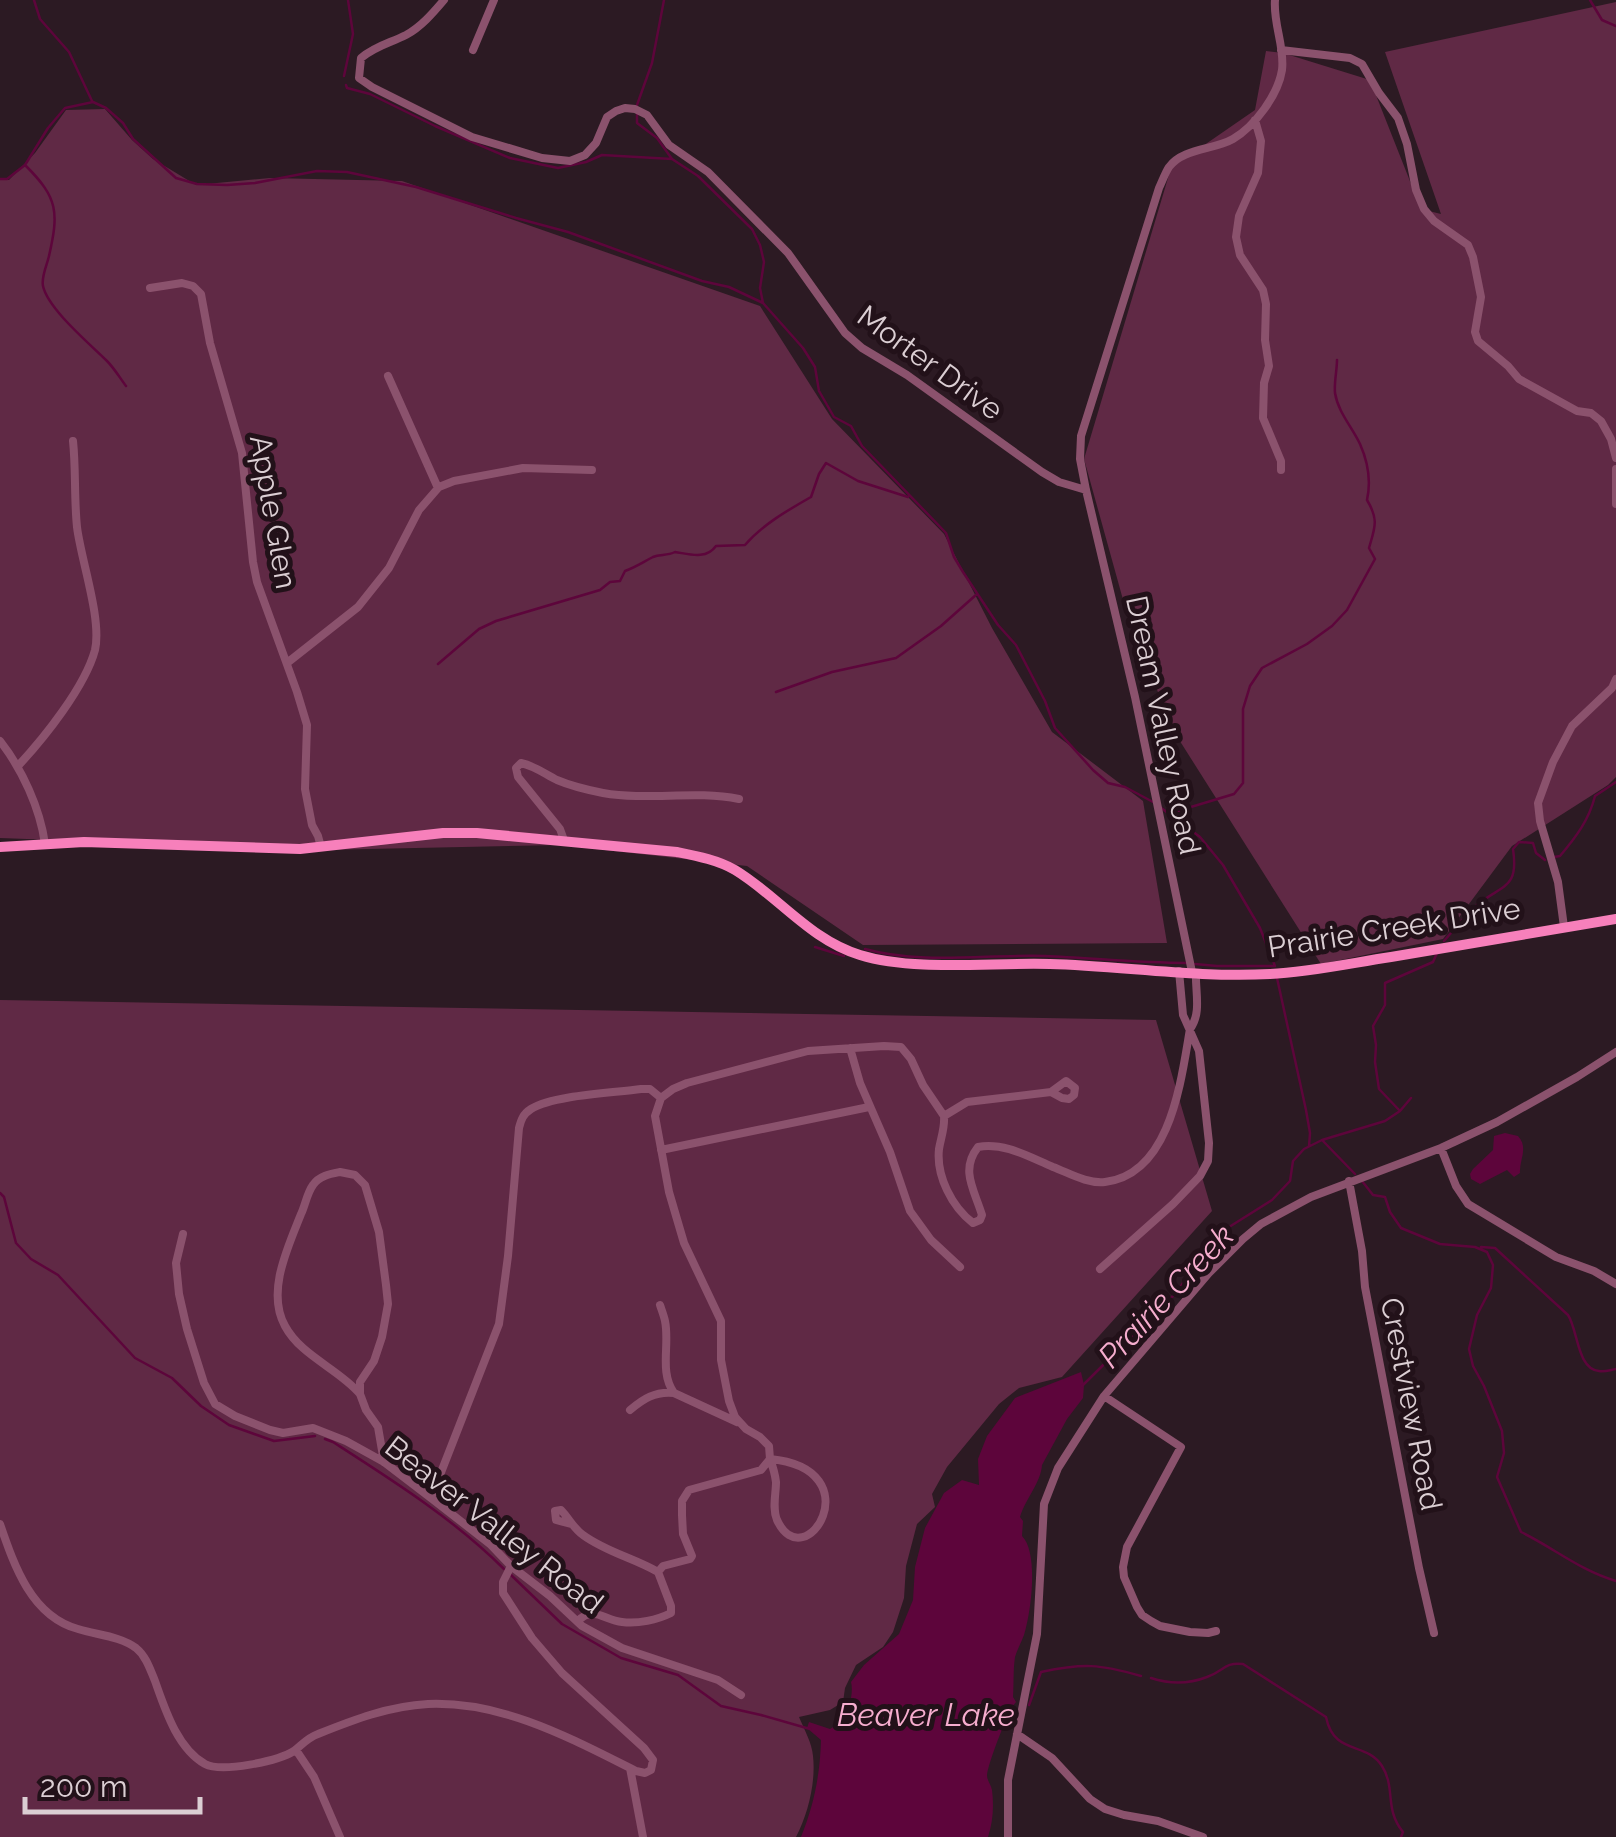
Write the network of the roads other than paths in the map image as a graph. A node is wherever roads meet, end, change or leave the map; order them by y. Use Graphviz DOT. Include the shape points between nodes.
graph roads {
  1 [pos="444,0"];
  2 [pos="494,0"];
  3 [pos="1274,0"];
  4 [pos="474,50"];
  5 [pos="1280,50"];
  6 [pos="1255,120"];
  7 [pos="150,288"];
  8 [pos="388,376"];
  9 [pos="73,441"];
  10 [pos="1616,458"];
  11 [pos="1616,469"];
  12 [pos="592,470"];
  13 [pos="1282,470"];
  14 [pos="438,488"];
  15 [pos="1086,490"];
  16 [pos="1616,504"];
  17 [pos="287,663"];
  18 [pos="1616,679"];
  19 [pos="0,741"];
  20 [pos="18,766"];
  21 [pos="739,799"];
  22 [pos="564,840"];
  23 [pos="45,844"];
  24 [pos="0,847"];
  25 [pos="321,847"];
  26 [pos="1616,918"];
  27 [pos="1564,927"];
  28 [pos="1179,971"];
  29 [pos="1194,972"];
  30 [pos="1190,1029"];
  31 [pos="850,1048"];
  32 [pos="1616,1052"];
  33 [pos="1051,1092"];
  34 [pos="661,1098"];
  35 [pos="936,1102"];
  36 [pos="967,1102"];
  37 [pos="870,1107"];
  38 [pos="944,1116"];
  39 [pos="1441,1148"];
  40 [pos="661,1150"];
  41 [pos="1349,1181"];
  42 [pos="183,1234"];
  43 [pos="960,1266"];
  44 [pos="1100,1269"];
  45 [pos="1616,1284"];
  46 [pos="660,1305"];
  47 [pos="674,1393"];
  48 [pos="360,1394"];
  49 [pos="1104,1396"];
  50 [pos="630,1410"];
  51 [pos="741,1423"];
  52 [pos="770,1459"];
  53 [pos="384,1462"];
  54 [pos="431,1498"];
  55 [pos="0,1524"];
  56 [pos="572,1524"];
  57 [pos="511,1566"];
  58 [pos="658,1572"];
  59 [pos="578,1621"];
  60 [pos="1216,1631"];
  61 [pos="1434,1634"];
  62 [pos="742,1695"];
  63 [pos="1016,1734"];
  64 [pos="296,1750"];
  65 [pos="630,1768"];
  66 [pos="340,1837"];
  67 [pos="643,1837"];
  68 [pos="1008,1837"];
  69 [pos="1202,1837"];
  1 -- 15 [label="street, Morter Drive" via="408,34 361,58 362,81 472,137 542,158 585,156 607,118 625,108 647,115 669,145 708,172 788,253 845,334 1042,472"];
  2 -- 4 [label="street"];
  3 -- 5 [label="street"];
  5 -- 6 [label="street" via="1278,86"];
  5 -- 10 [label="street" via="1362,64 1398,118 1424,208 1474,257 1478,341 1519,379 1601,421"];
  6 -- 13 [label="street" via="1258,174 1236,236 1266,304 1263,418"];
  6 -- 15 [label="street, Dream Valley Road" via="1233,140 1184,156 1164,177 1081,436"];
  7 -- 17 [label="street, Apple Glen" via="182,283 201,294 242,453 257,582"];
  8 -- 14 [label="street"];
  9 -- 20 [label="street" via="76,522 96,645 62,712"];
  11 -- 16 [label="street"];
  12 -- 14 [label="street" via="523,468"];
  14 -- 17 [label="street" via="358,608"];
  15 -- 29 [label="street, Dream Valley Road"];
  17 -- 25 [label="street, Apple Glen" via="307,725 305,789"];
  18 -- 27 [label="street" via="1572,726 1538,803"];
  19 -- 20 [label="street"];
  20 -- 23 [label="street"];
  21 -- 22 [label="street" via="614,794 570,785 521,763 518,776"];
  22 -- 25 [label="main road" via="444,833"];
  22 -- 28 [label="main road, Prairie Creek Drive" via="677,852 732,868 810,930 882,960"];
  23 -- 24 [label="main road"];
  23 -- 25 [label="main road"];
  26 -- 27 [label="main road, Prairie Creek Drive"];
  27 -- 29 [label="main road, Prairie Creek Drive" via="1296,972"];
  28 -- 29 [label="main road, Prairie Creek Drive"];
  28 -- 30 [label="street"];
  29 -- 30 [label="street, Dream Valley Road" via="1198,1012"];
  30 -- 38 [label="street, Dream Valley Road" via="1159,1144 1124,1177 1082,1179 992,1144 978,1147 968,1176 982,1215 972,1223 952,1200 939,1166"];
  30 -- 44 [label="street" via="1199,1051 1208,1161 1173,1204"];
  31 -- 34 [label="street" via="784,1057 686,1084"];
  31 -- 35 [label="street" via="901,1048"];
  31 -- 37 [label="street"];
  32 -- 39 [label="street"];
  33 -- 36 [label="street"];
  34 -- 40 [label="street" via="655,1116"];
  34 -- 54 [label="street" via="650,1089 600,1094 534,1107 522,1117 498,1324"];
  35 -- 36 [label="street"];
  35 -- 38 [label="street"];
  36 -- 38 [label="street"];
  37 -- 40 [label="street"];
  37 -- 43 [label="street" via="910,1211"];
  39 -- 41 [label="street"];
  39 -- 45 [label="street" via="1468,1204 1556,1258"];
  40 -- 51 [label="street" via="684,1244 721,1321 724,1381"];
  41 -- 49 [label="street" via="1243,1239"];
  41 -- 61 [label="street, Crestview Road"];
  42 -- 53 [label="street, Beaver Valley Road" via="176,1263 180,1294 215,1404 270,1430 313,1428"];
  46 -- 47 [label="street" via="666,1376"];
  47 -- 50 [label="street" via="646,1398"];
  47 -- 51 [label="street"];
  48 -- 48 [label="street" via="290,1334 278,1302 285,1256 313,1184 340,1172 365,1185 388,1304"];
  48 -- 53 [label="street" via="378,1427"];
  49 -- 60 [label="street" via="1181,1447 1127,1547 1122,1566 1137,1607 1160,1626"];
  49 -- 63 [label="street" via="1058,1468 1044,1504 1037,1634"];
  51 -- 52 [label="street" via="769,1446"];
  52 -- 52 [label="street" via="800,1466 819,1482 823,1520 809,1536 786,1532 777,1520"];
  52 -- 58 [label="street" via="761,1470 689,1490 682,1515 692,1556"];
  53 -- 54 [label="street, Beaver Valley Road"];
  54 -- 57 [label="street, Beaver Valley Road"];
  55 -- 64 [label="street" via="18,1575 52,1615 142,1654 179,1736 203,1763 238,1768"];
  56 -- 58 [label="street"];
  57 -- 59 [label="street, Beaver Valley Road"];
  57 -- 65 [label="street" via="503,1593 545,1656 653,1760 645,1773"];
  58 -- 59 [label="street" via="671,1613 618,1622 595,1612"];
  59 -- 62 [label="street, Beaver Valley Road" via="622,1648 718,1680"];
  63 -- 68 [label="street"];
  63 -- 69 [label="street" via="1105,1808"];
  64 -- 65 [label="street" via="307,1739 387,1709 448,1704 509,1714"];
  64 -- 66 [label="street"];
  65 -- 67 [label="street"];
}
